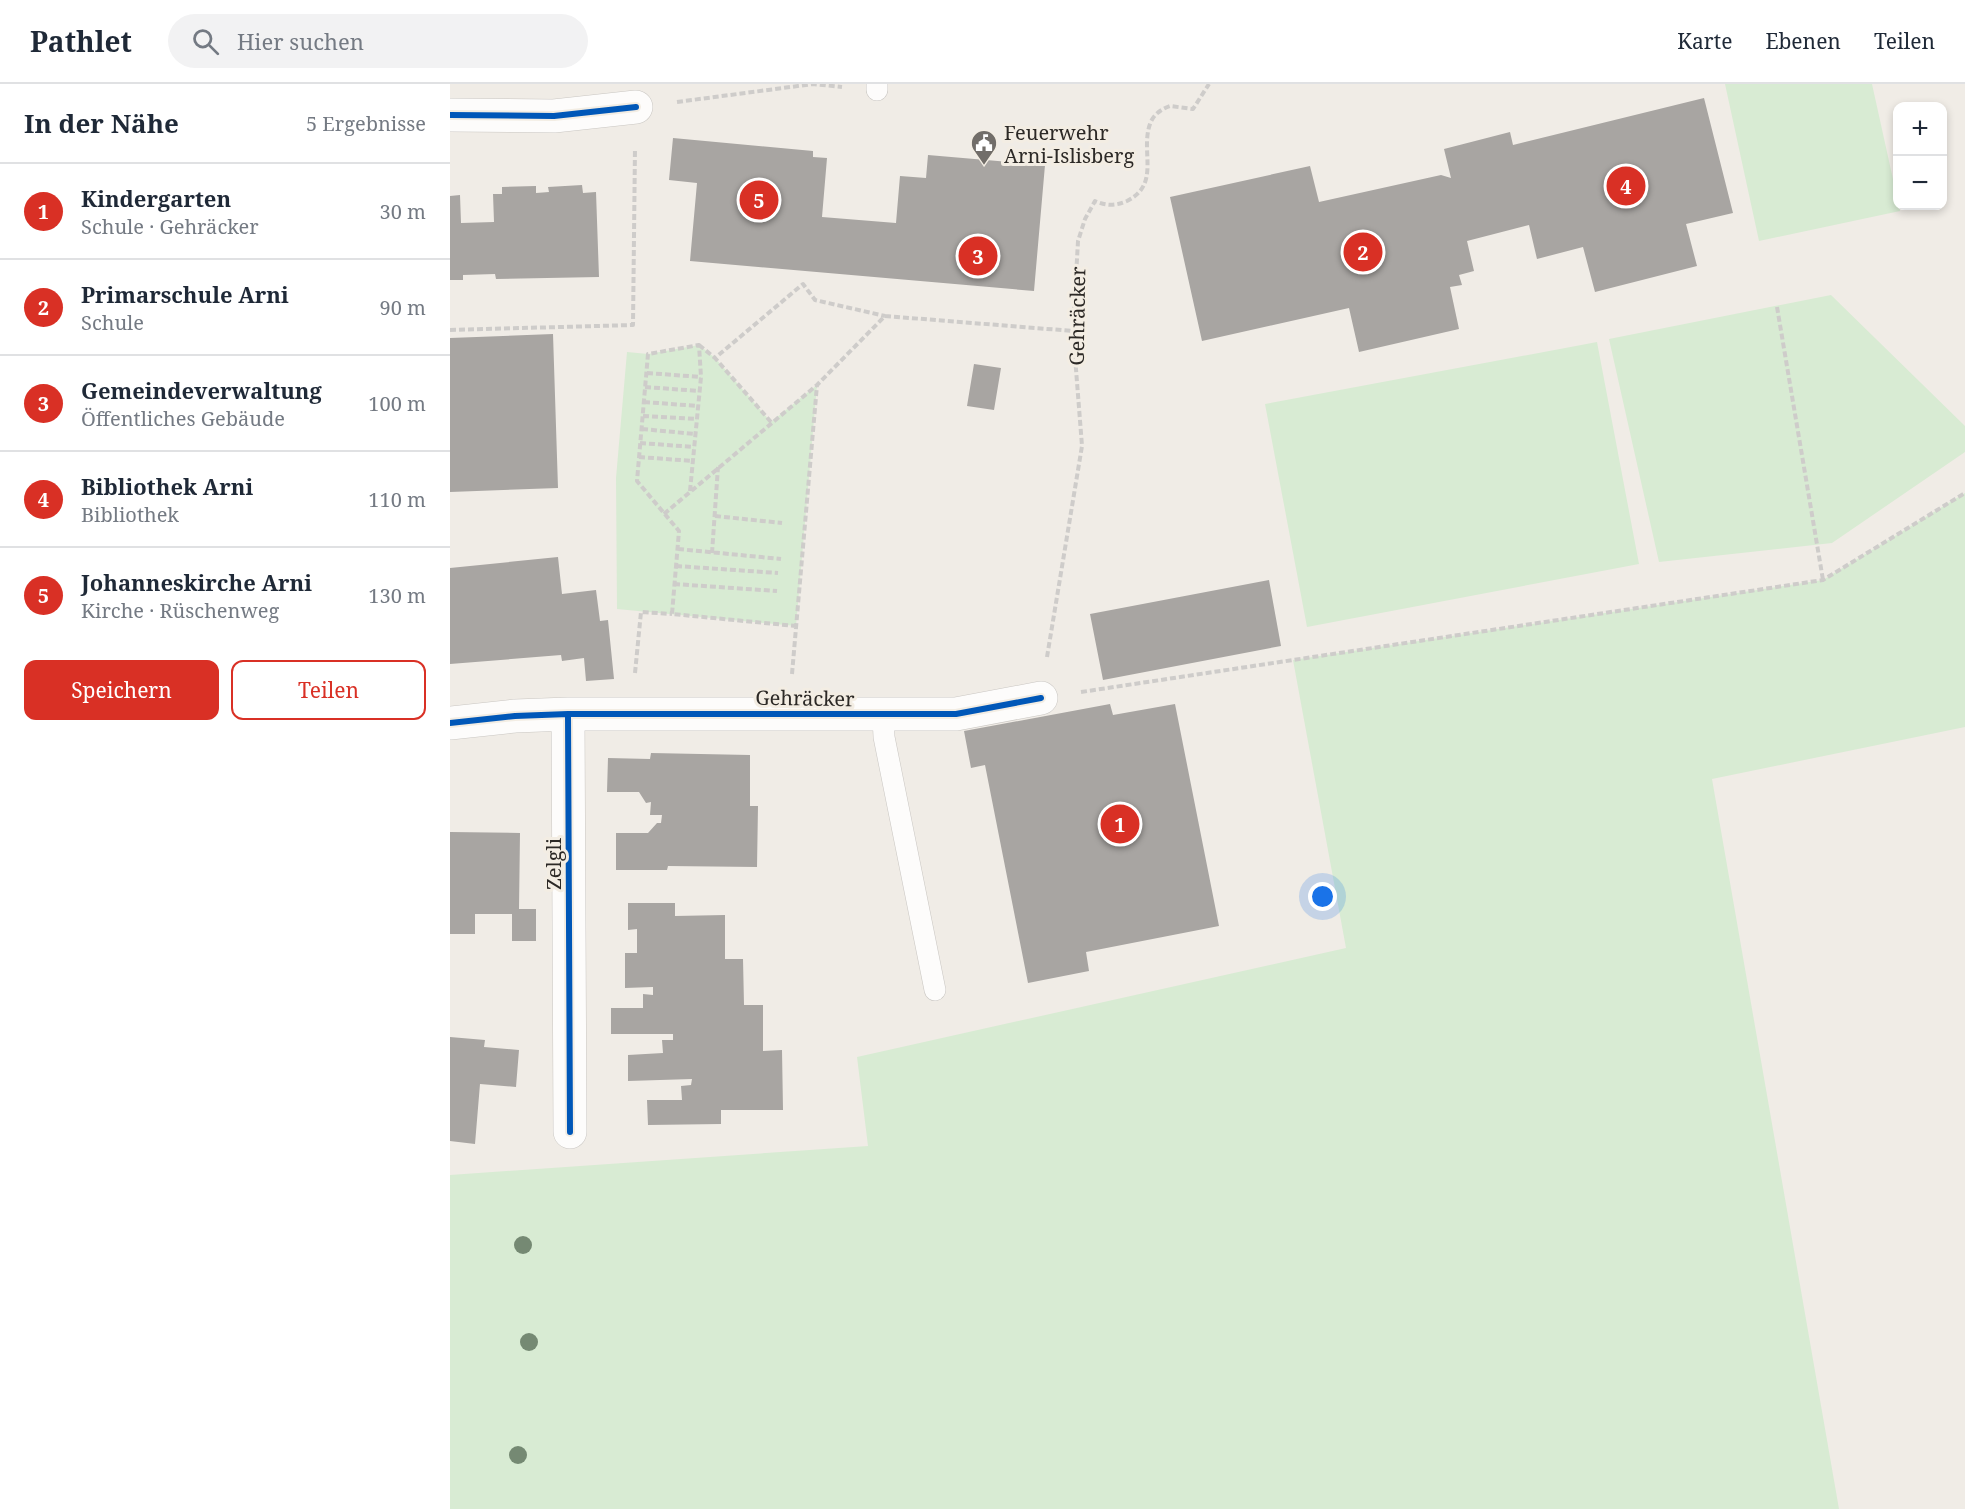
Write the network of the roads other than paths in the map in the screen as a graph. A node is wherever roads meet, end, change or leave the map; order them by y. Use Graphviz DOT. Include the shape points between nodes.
graph roads {
  1 [pos="636,108"];
  2 [pos="450,115"];
  3 [pos="1041,698"];
  4 [pos="568,714"];
  5 [pos="883,716"];
  6 [pos="450,723"];
  7 [pos="935,990"];
  8 [pos="570,1132"];
  1 -- 2 [label="street" via="554,116"];
  3 -- 5 [label="street, Gehräcker" via="956,714"];
  4 -- 5 [label="street, Gehräcker"];
  4 -- 6 [label="street"];
  4 -- 8 [label="street, Zelgli"];
  5 -- 7 [label="lane" via="884,738"];
}
